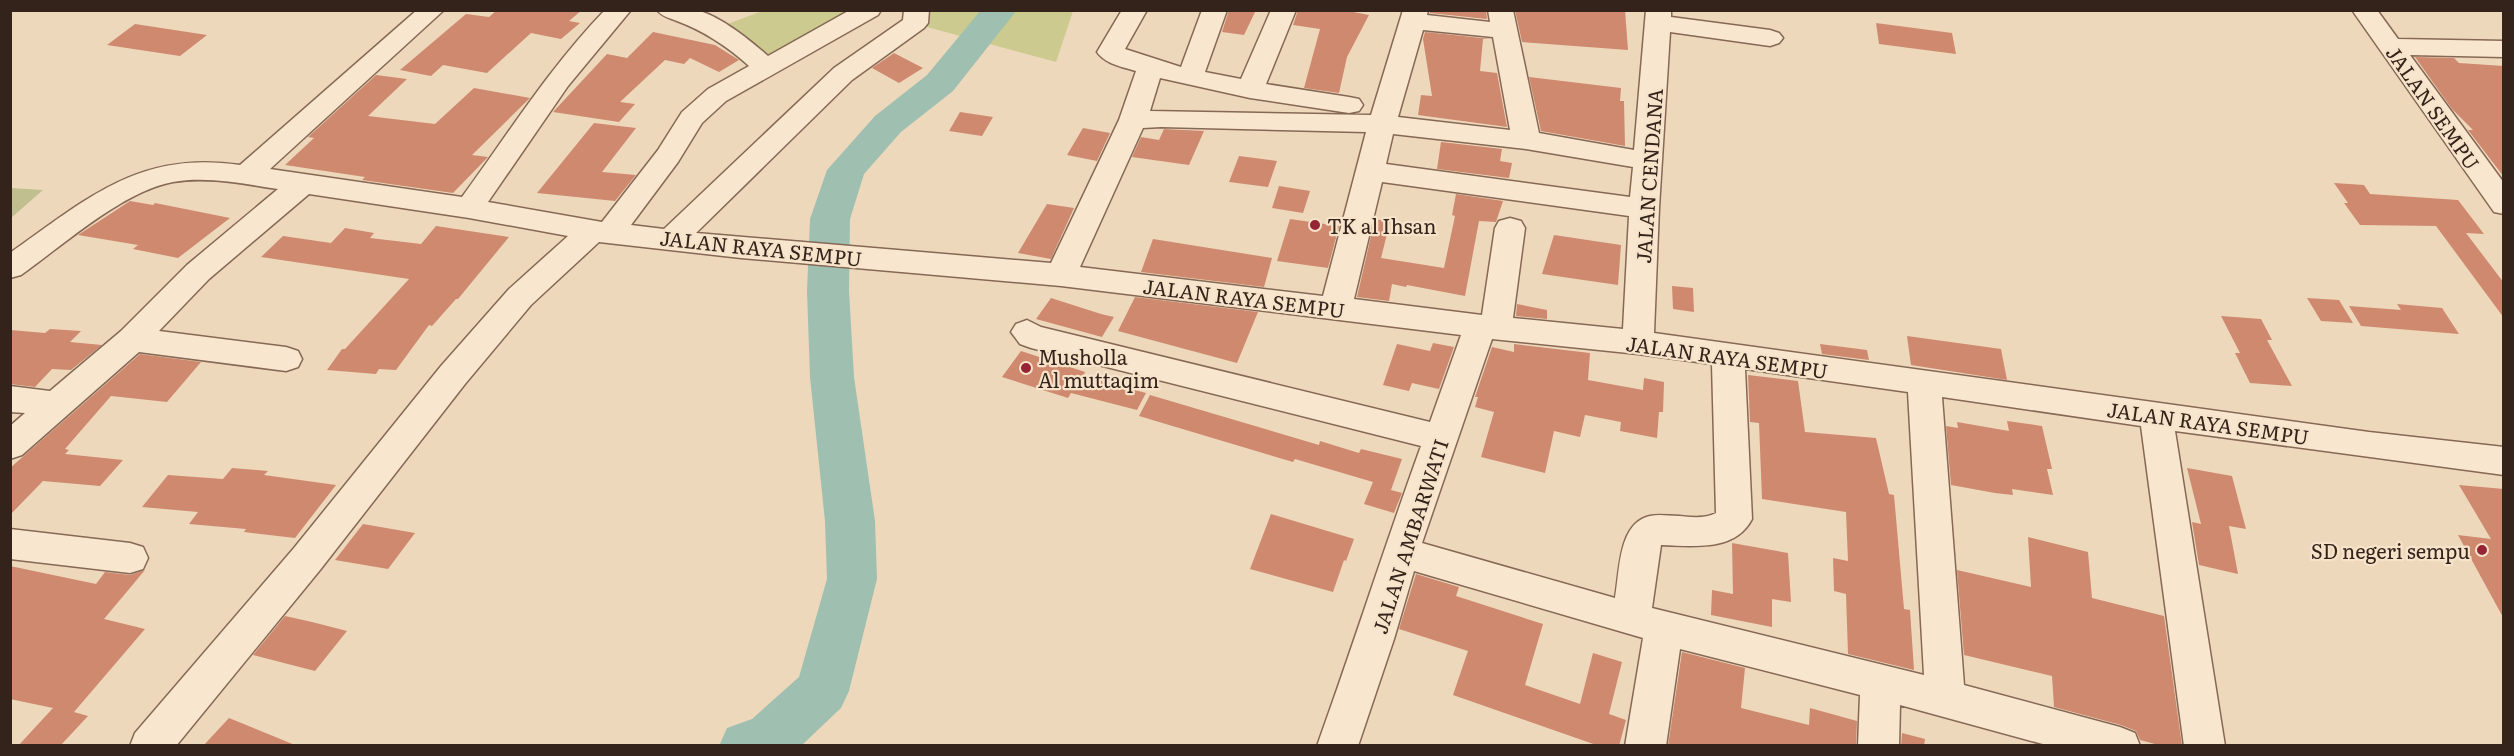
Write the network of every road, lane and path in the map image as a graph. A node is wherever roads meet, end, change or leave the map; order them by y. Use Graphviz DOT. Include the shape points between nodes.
graph roads {
  1 [pos="432,10"];
  2 [pos="620,10"];
  3 [pos="869,10"];
  4 [pos="917,10"];
  5 [pos="1135,10"];
  6 [pos="1215,10"];
  7 [pos="1284,10"];
  8 [pos="2364,10"];
  9 [pos="676,11"];
  10 [pos="1414,16"];
  11 [pos="1659,17"];
  12 [pos="1501,21"];
  13 [pos="1770,38"];
  14 [pos="2391,47"];
  15 [pos="2504,49"];
  16 [pos="766,67"];
  17 [pos="1150,69"];
  18 [pos="1190,77"];
  19 [pos="1250,90"];
  20 [pos="1384,117"];
  21 [pos="1133,120"];
  22 [pos="1526,140"];
  23 [pos="1649,161"];
  24 [pos="1371,171"];
  25 [pos="244,176"];
  26 [pos="301,185"];
  27 [pos="2504,205"];
  28 [pos="469,208"];
  29 [pos="1644,208"];
  30 [pos="1510,228"];
  31 [pos="601,232"];
  32 [pos="672,239"];
  33 [pos="10,268"];
  34 [pos="1060,275"];
  35 [pos="1336,307"];
  36 [pos="1488,327"];
  37 [pos="1027,332"];
  38 [pos="132,339"];
  39 [pos="1638,342"];
  40 [pos="1728,357"];
  41 [pos="286,360"];
  42 [pos="1924,384"];
  43 [pos="10,399"];
  44 [pos="58,405"];
  45 [pos="2156,415"];
  46 [pos="1442,438"];
  47 [pos="10,446"];
  48 [pos="2504,460"];
  49 [pos="10,544"];
  50 [pos="1401,552"];
  51 [pos="130,558"];
  52 [pos="1648,623"];
  53 [pos="1881,681"];
  54 [pos="1945,698"];
  55 [pos="150,746"];
  56 [pos="1336,746"];
  57 [pos="1645,746"];
  58 [pos="1878,746"];
  59 [pos="2120,746"];
  60 [pos="2205,746"];
  1 -- 25 [label="street"];
  2 -- 28 [label="street" via="565,72"];
  3 -- 16 [label="street"];
  4 -- 32 [label="street" via="915,23 843,74"];
  5 -- 17 [label="street" via="1110,52"];
  6 -- 18 [label="street"];
  7 -- 19 [label="street"];
  8 -- 14 [label="street, JALAN SEMPU"];
  9 -- 16 [label="street" via="716,30"];
  10 -- 12 [label="street"];
  10 -- 20 [label="street"];
  11 -- 13 [label="street"];
  11 -- 23 [label="street, JALAN CENDANA"];
  12 -- 22 [label="street"];
  14 -- 15 [label="street"];
  14 -- 27 [label="street, JALAN SEMPU"];
  16 -- 31 [label="street" via="717,95 692,118 669,156"];
  17 -- 18 [label="street"];
  17 -- 21 [label="street"];
  18 -- 19 [label="street"];
  19 -- 20 [label="street"];
  20 -- 21 [label="street"];
  20 -- 22 [label="street"];
  20 -- 24 [label="street"];
  21 -- 34 [label="street"];
  22 -- 23 [label="street"];
  23 -- 29 [label="street, JALAN CENDANA"];
  24 -- 29 [label="street"];
  24 -- 35 [label="street"];
  25 -- 26 [label="street, JALAN RAYA SEMPU"];
  25 -- 33 [label="street, JALAN RAYA SEMPU" via="195,170 141,181"];
  26 -- 28 [label="street, JALAN RAYA SEMPU"];
  26 -- 38 [label="street" via="198,272"];
  28 -- 31 [label="street, JALAN RAYA SEMPU"];
  29 -- 39 [label="street, JALAN CENDANA"];
  30 -- 36 [label="street, JALAN AMBARWATI"];
  31 -- 32 [label="street, JALAN RAYA SEMPU"];
  31 -- 55 [label="street" via="520,297"];
  32 -- 34 [label="street, JALAN RAYA SEMPU"];
  34 -- 35 [label="street, JALAN RAYA SEMPU"];
  35 -- 36 [label="street, JALAN RAYA SEMPU"];
  36 -- 39 [label="street, JALAN RAYA SEMPU"];
  36 -- 46 [label="street, JALAN AMBARWATI"];
  37 -- 46 [label="street"];
  38 -- 41 [label="street"];
  38 -- 44 [label="street"];
  39 -- 40 [label="street, JALAN RAYA SEMPU"];
  40 -- 42 [label="street, JALAN RAYA SEMPU"];
  40 -- 52 [label="street" via="1734,519 1727,527 1714,531 1652,530 1644,538"];
  42 -- 45 [label="street, JALAN RAYA SEMPU"];
  42 -- 54 [label="street"];
  43 -- 44 [label="street"];
  44 -- 47 [label="street"];
  45 -- 48 [label="street, JALAN RAYA SEMPU"];
  45 -- 60 [label="street"];
  46 -- 50 [label="street, JALAN AMBARWATI"];
  49 -- 51 [label="street"];
  50 -- 52 [label="street"];
  50 -- 56 [label="street, JALAN AMBARWATI"];
  52 -- 53 [label="street"];
  52 -- 57 [label="street"];
  53 -- 54 [label="street"];
  53 -- 58 [label="street"];
  54 -- 59 [label="street"];
}
